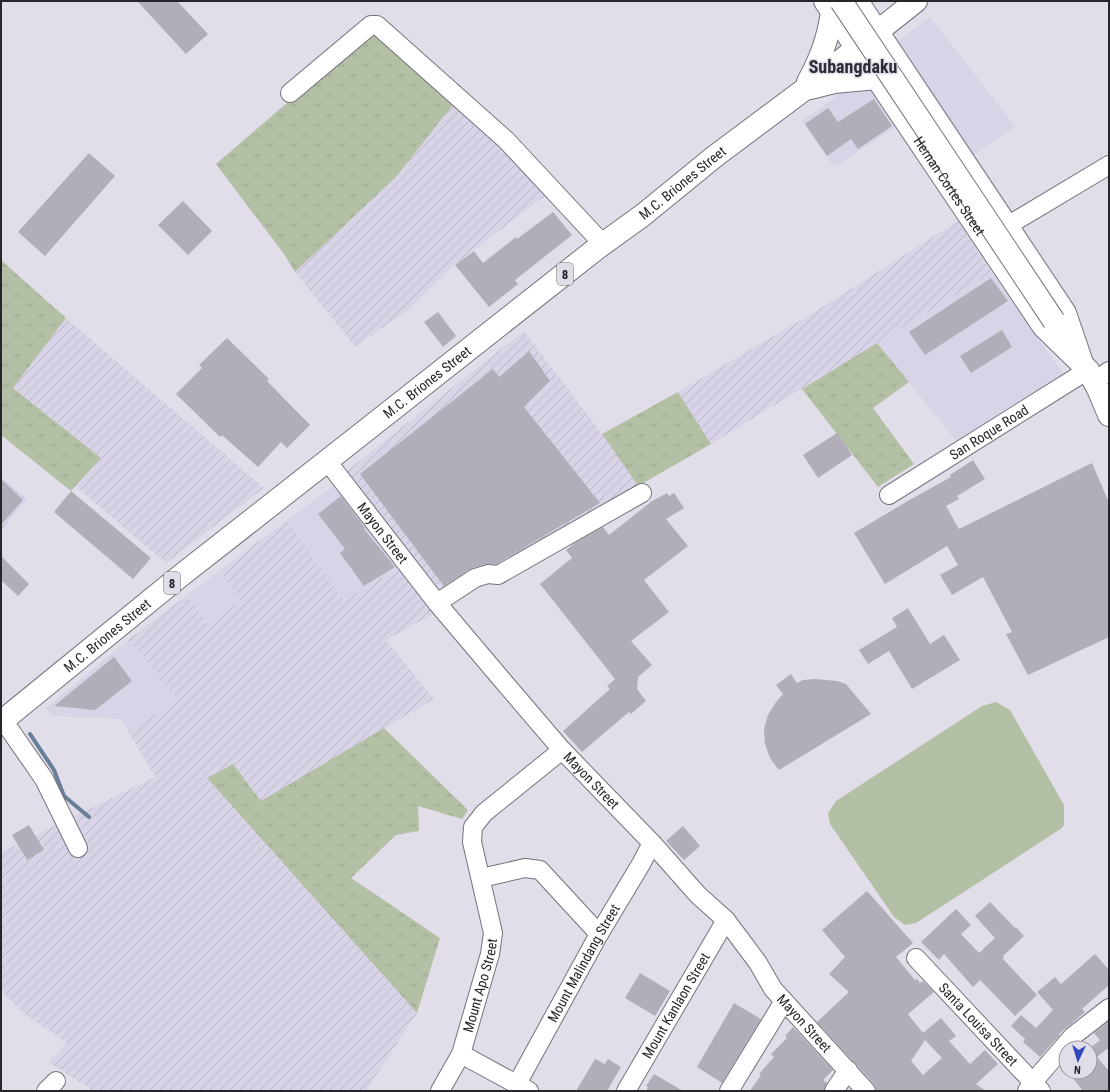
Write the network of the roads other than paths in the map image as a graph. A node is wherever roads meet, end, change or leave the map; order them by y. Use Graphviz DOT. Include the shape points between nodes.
graph roads {
  1 [pos="857,1"];
  2 [pos="916,1"];
  3 [pos="832,5"];
  4 [pos="877,32"];
  5 [pos="856,48"];
  6 [pos="877,78"];
  7 [pos="805,89"];
  8 [pos="290,93"];
  9 [pos="1109,165"];
  10 [pos="1007,226"];
  11 [pos="603,244"];
  12 [pos="1094,371"];
  13 [pos="1109,415"];
  14 [pos="327,461"];
  15 [pos="642,493"];
  16 [pos="889,496"];
  17 [pos="437,603"];
  18 [pos="2,721"];
  19 [pos="562,750"];
  20 [pos="652,843"];
  21 [pos="78,848"];
  22 [pos="481,878"];
  23 [pos="726,920"];
  24 [pos="599,934"];
  25 [pos="916,958"];
  26 [pos="784,1001"];
  27 [pos="1109,1008"];
  28 [pos="461,1054"];
  29 [pos="848,1070"];
  30 [pos="523,1088"];
  31 [pos="1034,1088"];
  32 [pos="440,1091"];
  33 [pos="626,1091"];
  34 [pos="729,1091"];
  35 [pos="834,1091"];
  36 [pos="866,1091"];
  1 -- 4 [label="main road, Hernan Cortes Street"];
  2 -- 4 [label="main road, 8"];
  3 -- 5 [label="main road, Hernan Cortes Street"];
  3 -- 7 [label="main road" via="824,47"];
  3 -- 12 [label="main road, Hernan Cortes Street, bridge" via="1054,321"];
  4 -- 5 [label="main road, 8"];
  4 -- 10 [label="main road, Hernan Cortes Street"];
  5 -- 6 [label="main road, Hernan Cortes Street"];
  5 -- 7 [label="main road, M.C. Briones Street / 8"];
  6 -- 7 [label="main road" via="834,82"];
  6 -- 12 [label="main road, Hernan Cortes Street" via="1044,327"];
  7 -- 11 [label="main road, M.C. Briones Street / 8"];
  8 -- 11 [label="street" via="371,25 377,25 506,140"];
  9 -- 10 [label="street"];
  10 -- 12 [label="main road, Hernan Cortes Street" via="1065,313"];
  11 -- 14 [label="main road, M.C. Briones Street / 8"];
  12 -- 13 [label="main road, Hernan Cortes Street"];
  12 -- 16 [label="street, San Roque Road"];
  14 -- 17 [label="street, Mayon Street"];
  14 -- 18 [label="main road, M.C. Briones Street / 8"];
  15 -- 17 [label="street" via="498,575 488,574 475,578"];
  17 -- 19 [label="street, Mayon Street"];
  18 -- 21 [label="street" via="44,780"];
  19 -- 20 [label="street, Mayon Street"];
  19 -- 22 [label="street, Mount Apo Street" via="484,813 473,826 472,842"];
  20 -- 23 [label="street, Mayon Street" via="698,895"];
  20 -- 24 [label="street, Mount Malindang Street"];
  22 -- 24 [label="street" via="525,868 540,870"];
  22 -- 28 [label="street, Mount Apo Street" via="493,933 490,954"];
  23 -- 26 [label="street, Mayon Street"];
  23 -- 33 [label="street, Mount Kanlaon Street"];
  24 -- 30 [label="street, Mount Malindang Street"];
  25 -- 31 [label="street, Santa Louisa Street"];
  26 -- 29 [label="street, Mayon Street"];
  26 -- 34 [label="street"];
  27 -- 31 [label="street" via="1073,1036"];
  28 -- 30 [label="street"];
  28 -- 32 [label="street, Mount Apo Street"];
  29 -- 35 [label="street"];
  29 -- 36 [label="street, Mayon Street"];
}
